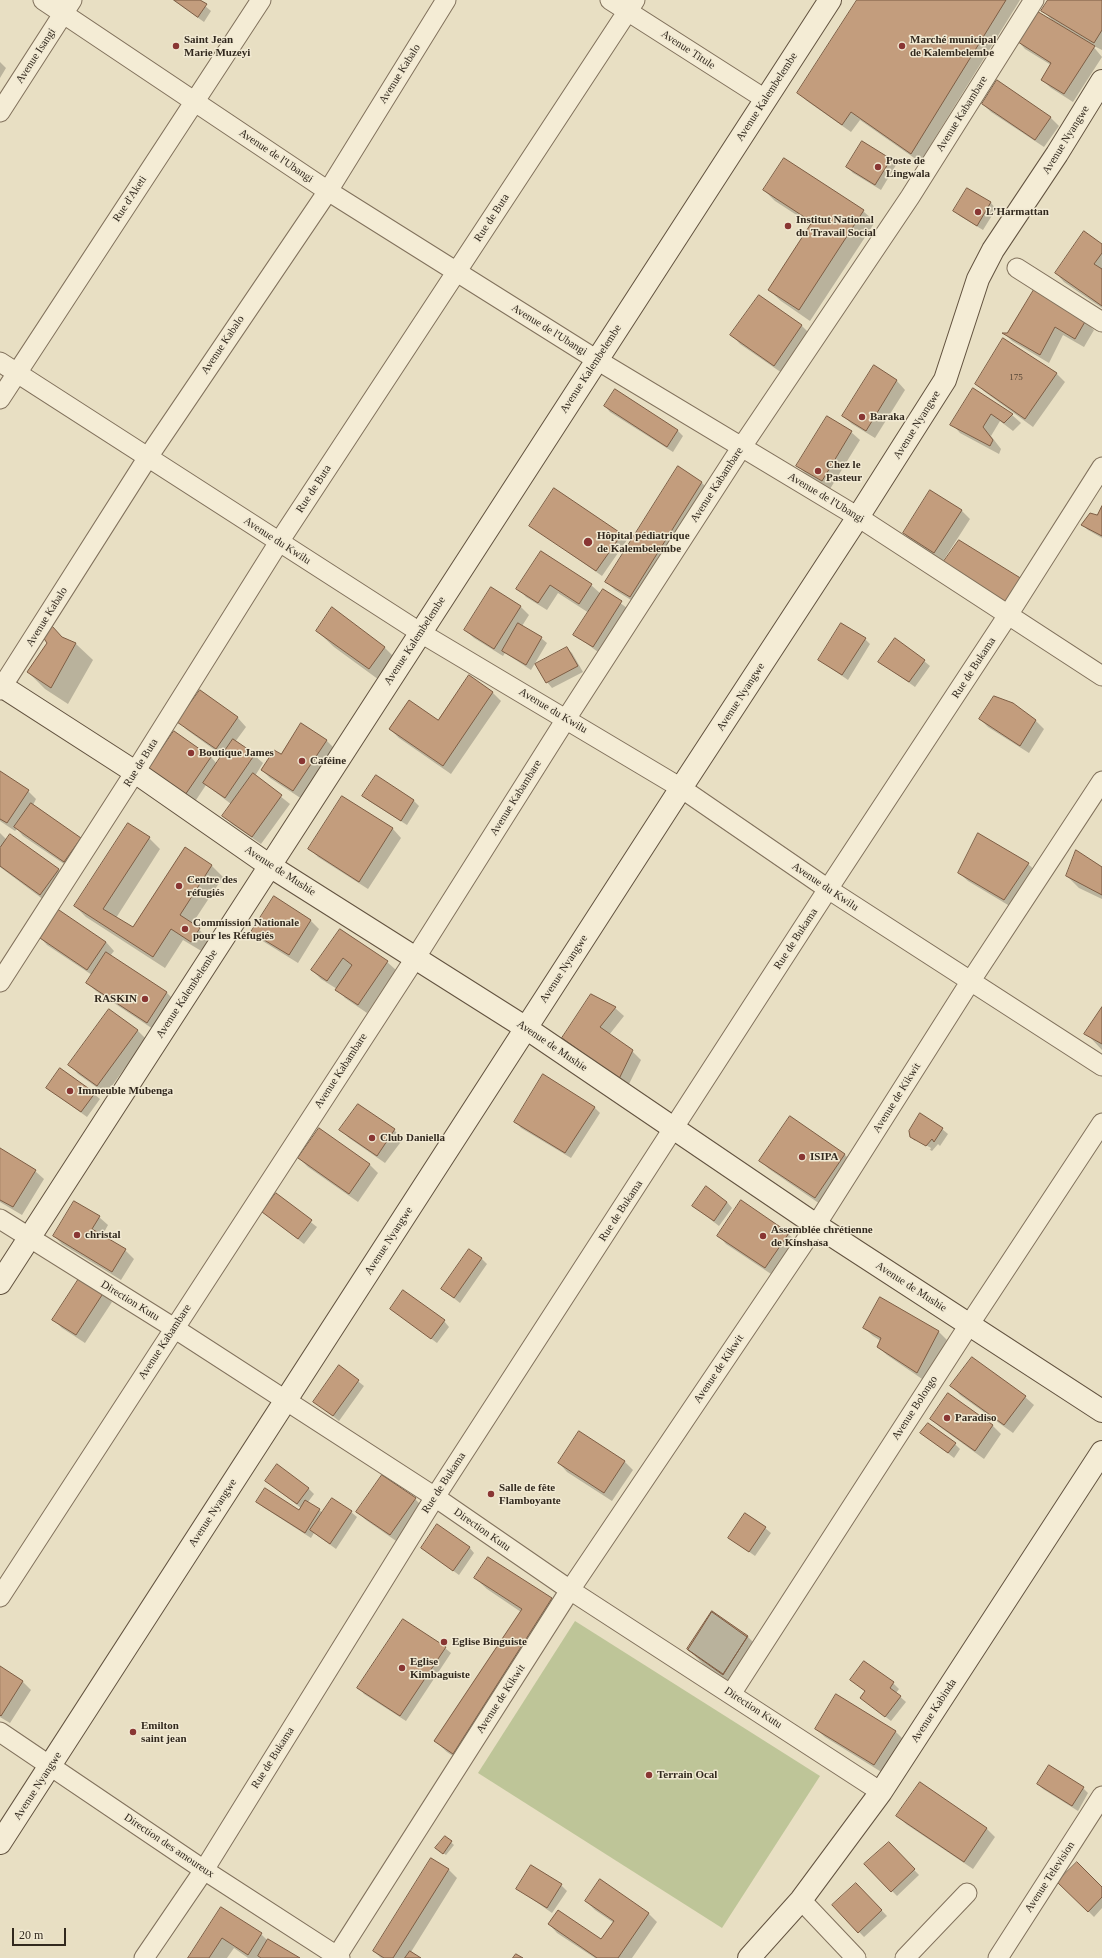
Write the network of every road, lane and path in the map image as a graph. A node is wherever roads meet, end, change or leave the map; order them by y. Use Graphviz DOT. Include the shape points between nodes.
graph roads {
  1 [pos="43,0"];
  2 [pos="261,0"];
  3 [pos="446,0"];
  4 [pos="610,0"];
  5 [pos="830,0"];
  6 [pos="1034,0"];
  7 [pos="631,6"];
  8 [pos="68,7"];
  9 [pos="1102,81"];
  10 [pos="196,100"];
  11 [pos="765,100"];
  12 [pos="0,112"];
  13 [pos="328,191"];
  14 [pos="1017,268"];
  15 [pos="456,272"];
  16 [pos="1102,322"];
  17 [pos="597,360"];
  18 [pos="0,362"];
  19 [pos="16,373"];
  20 [pos="0,399"];
  21 [pos="741,448"];
  22 [pos="148,457"];
  23 [pos="1102,467"];
  24 [pos="858,517"];
  25 [pos="279,542"];
  26 [pos="1008,615"];
  27 [pos="421,633"];
  28 [pos="1102,676"];
  29 [pos="1,687"];
  30 [pos="566,719"];
  31 [pos="135,772"];
  32 [pos="1102,781"];
  33 [pos="681,788"];
  34 [pos="270,866"];
  35 [pos="828,889"];
  36 [pos="416,957"];
  37 [pos="0,982"];
  38 [pos="970,982"];
  39 [pos="526,1028"];
  40 [pos="1102,1066"];
  41 [pos="1102,1123"];
  42 [pos="674,1128"];
  43 [pos="0,1219"];
  44 [pos="816,1225"];
  45 [pos="29,1238"];
  46 [pos="0,1283"];
  47 [pos="969,1325"];
  48 [pos="174,1328"];
  49 [pos="286,1402"];
  50 [pos="1102,1411"];
  51 [pos="1102,1452"];
  52 [pos="435,1497"];
  53 [pos="570,1590"];
  54 [pos="0,1597"];
  55 [pos="731,1694"];
  56 [pos="0,1732"];
  57 [pos="51,1766"];
  58 [pos="881,1792"];
  59 [pos="1102,1796"];
  60 [pos="0,1844"];
  61 [pos="204,1870"];
  62 [pos="967,1893"];
  63 [pos="801,1900"];
  64 [pos="338,1957"];
  65 [pos="144,1958"];
  66 [pos="750,1958"];
  67 [pos="856,1958"];
  68 [pos="905,1958"];
  69 [pos="998,1958"];
  1 -- 8 [label="street, Avenue de l'Ubangi"];
  2 -- 10 [label="street, Rue d'Aketi"];
  3 -- 13 [label="street, Avenue Kabalo"];
  4 -- 7 [label="street, Avenue Titule"];
  5 -- 11 [label="street, Avenue Kalembelembe"];
  6 -- 21 [label="street, Avenue Kabambare" via="910,197"];
  7 -- 11 [label="street, Avenue Titule"];
  7 -- 15 [label="street, Rue de Buta"];
  8 -- 10 [label="street, Avenue de l'Ubangi"];
  8 -- 12 [label="street, Avenue Isangi"];
  9 -- 24 [label="street, Avenue Nyangwe" via="993,250 978,279 945,380"];
  10 -- 13 [label="street, Avenue de l'Ubangi"];
  10 -- 19 [label="street, Rue d'Aketi"];
  11 -- 17 [label="street, Avenue Kalembelembe"];
  13 -- 15 [label="street, Avenue de l'Ubangi"];
  13 -- 22 [label="street, Avenue Kabalo"];
  14 -- 16 [label="street"];
  15 -- 17 [label="street, Avenue de l'Ubangi"];
  15 -- 25 [label="street, Rue de Buta"];
  17 -- 21 [label="street, Avenue de l'Ubangi"];
  17 -- 27 [label="street, Avenue Kalembelembe"];
  18 -- 19 [label="street, Avenue du Kwilu"];
  19 -- 20 [label="street, Rue d'Aketi"];
  19 -- 22 [label="street, Avenue du Kwilu"];
  21 -- 24 [label="street, Avenue de l'Ubangi"];
  21 -- 30 [label="street, Avenue Kabambare"];
  22 -- 25 [label="street, Avenue du Kwilu"];
  22 -- 29 [label="street, Avenue Kabalo"];
  23 -- 26 [label="street, Rue de Bukama"];
  24 -- 26 [label="street, Avenue de l'Ubangi"];
  24 -- 33 [label="street, Avenue Nyangwe"];
  25 -- 27 [label="street, Avenue du Kwilu"];
  25 -- 31 [label="street, Rue de Buta"];
  26 -- 28 [label="street, Avenue de l'Ubangi"];
  26 -- 35 [label="street, Rue de Bukama"];
  27 -- 30 [label="street, Avenue du Kwilu"];
  27 -- 34 [label="street, Avenue Kalembelembe"];
  29 -- 31 [label="street, Avenue de Mushie"];
  30 -- 33 [label="street, Avenue du Kwilu"];
  30 -- 36 [label="street, Avenue Kabambare"];
  31 -- 34 [label="street, Avenue de Mushie"];
  31 -- 37 [label="street, Rue de Buta"];
  32 -- 38 [label="street, Avenue de Kikwit"];
  33 -- 35 [label="street, Avenue du Kwilu"];
  33 -- 39 [label="street, Avenue Nyangwe"];
  34 -- 36 [label="street, Avenue de Mushie"];
  34 -- 45 [label="street, Avenue Kalembelembe"];
  35 -- 38 [label="street, Avenue du Kwilu"];
  35 -- 42 [label="street, Rue de Bukama"];
  36 -- 39 [label="street, Avenue de Mushie"];
  36 -- 48 [label="street, Avenue Kabambare"];
  38 -- 40 [label="street, Avenue du Kwilu"];
  38 -- 44 [label="street, Avenue de Kikwit"];
  39 -- 42 [label="street, Avenue de Mushie"];
  39 -- 49 [label="street, Avenue Nyangwe"];
  41 -- 47 [label="street, Avenue Bolongo"];
  42 -- 44 [label="street, Avenue de Mushie"];
  42 -- 52 [label="street, Rue de Bukama"];
  43 -- 45 [label="street, Direction Kutu"];
  44 -- 47 [label="street, Avenue de Mushie"];
  44 -- 53 [label="street, Avenue de Kikwit"];
  45 -- 46 [label="street, Avenue Kalembelembe"];
  45 -- 48 [label="street, Direction Kutu"];
  47 -- 50 [label="street, Avenue de Mushie"];
  47 -- 55 [label="street, Avenue Bolongo"];
  48 -- 49 [label="street, Direction Kutu"];
  48 -- 54 [label="street, Avenue Kabambare"];
  49 -- 52 [label="street, Direction Kutu"];
  49 -- 57 [label="street, Avenue Nyangwe"];
  51 -- 58 [label="street, Avenue Kabinda"];
  52 -- 53 [label="street, Direction Kutu"];
  52 -- 61 [label="street, Rue de Bukama"];
  53 -- 55 [label="street, Direction Kutu"];
  53 -- 64 [label="street, Avenue de Kikwit"];
  55 -- 58 [label="street, Direction Kutu"];
  56 -- 57 [label="street, Direction des amoureux"];
  57 -- 60 [label="street, Avenue Nyangwe"];
  57 -- 61 [label="street, Direction des amoureux"];
  58 -- 63 [label="street, Avenue Kabinda"];
  59 -- 69 [label="street, Avenue Television"];
  61 -- 64 [label="street, Direction des amoureux"];
  61 -- 65 [label="street, Rue de Bukama"];
  62 -- 68 [label="street"];
  63 -- 66 [label="street, Avenue Kabinda"];
  63 -- 67 [label="street"];
}
